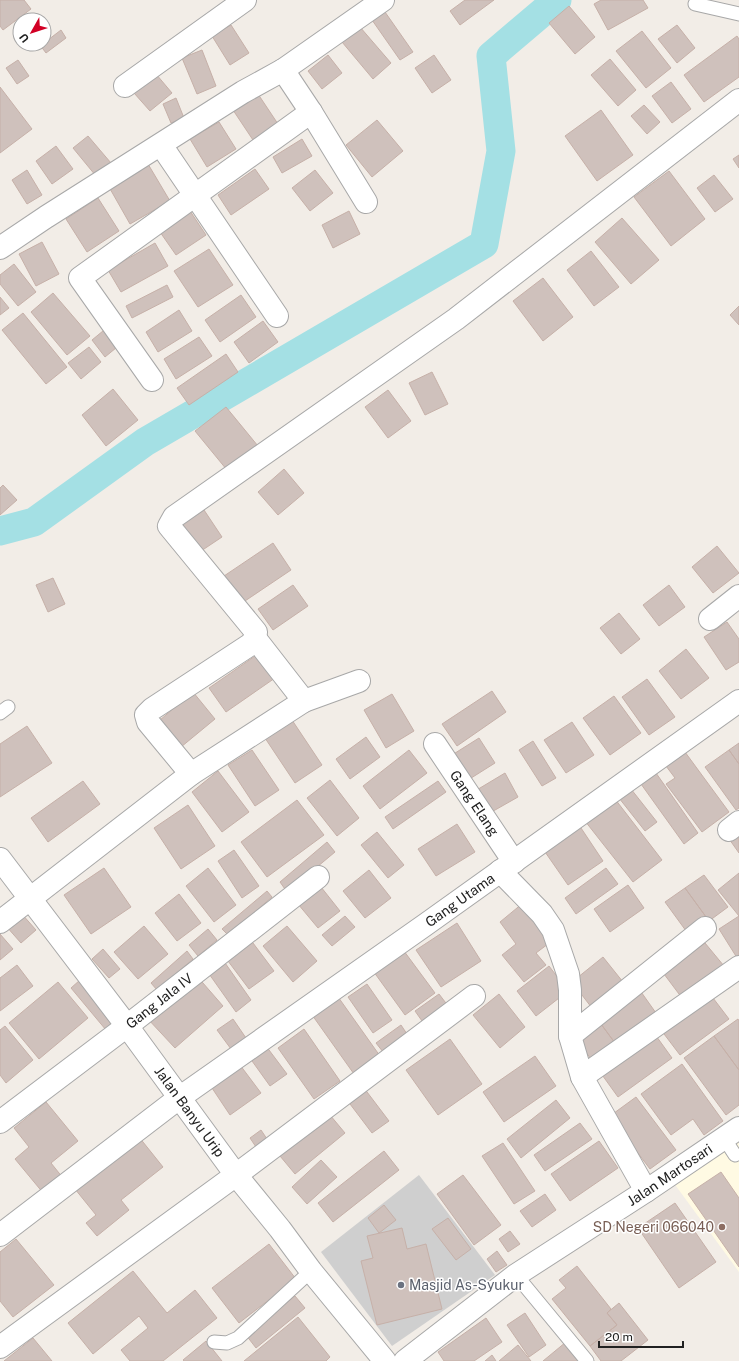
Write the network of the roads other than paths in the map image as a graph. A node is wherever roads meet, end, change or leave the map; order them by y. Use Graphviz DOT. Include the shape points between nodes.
graph roads {
  1 [pos="245,0"];
  2 [pos="383,0"];
  3 [pos="695,4"];
  4 [pos="739,14"];
  5 [pos="283,70"];
  6 [pos="125,86"];
  7 [pos="739,100"];
  8 [pos="311,112"];
  9 [pos="161,145"];
  10 [pos="196,194"];
  11 [pos="366,202"];
  12 [pos="0,248"];
  13 [pos="277,316"];
  14 [pos="152,380"];
  15 [pos="739,596"];
  16 [pos="710,619"];
  17 [pos="255,638"];
  18 [pos="359,681"];
  19 [pos="304,701"];
  20 [pos="739,701"];
  21 [pos="435,744"];
  22 [pos="192,774"];
  23 [pos="0,859"];
  24 [pos="507,866"];
  25 [pos="318,877"];
  26 [pos="30,898"];
  27 [pos="0,922"];
  28 [pos="705,928"];
  29 [pos="739,967"];
  30 [pos="474,996"];
  31 [pos="127,1026"];
  32 [pos="570,1036"];
  33 [pos="582,1077"];
  34 [pos="179,1098"];
  35 [pos="0,1122"];
  36 [pos="733,1140"];
  37 [pos="236,1175"];
  38 [pos="646,1191"];
  39 [pos="0,1235"];
  40 [pos="311,1271"];
  41 [pos="516,1275"];
  42 [pos="214,1342"];
  43 [pos="0,1347"];
  44 [pos="385,1361"];
  45 [pos="405,1361"];
  46 [pos="587,1361"];
  1 -- 6 [label="street"];
  2 -- 5 [label="street"];
  3 -- 4 [label="lane"];
  5 -- 8 [label="street"];
  5 -- 9 [label="street" via="243,92"];
  7 -- 17 [label="street" via="456,319 174,517 169,526 256,632"];
  8 -- 10 [label="street"];
  8 -- 11 [label="street"];
  9 -- 10 [label="street"];
  9 -- 12 [label="street"];
  10 -- 13 [label="street"];
  10 -- 14 [label="street" via="80,278"];
  15 -- 16 [label="street"];
  17 -- 19 [label="street"];
  17 -- 22 [label="street" via="251,644 146,715 148,722"];
  18 -- 19 [label="street"];
  19 -- 22 [label="street"];
  20 -- 24 [label="street, Gang Utama"];
  21 -- 24 [label="street, Gang Elang"];
  22 -- 26 [label="street"];
  23 -- 26 [label="street, Jalan Banyu Urip"];
  24 -- 32 [label="street, Gang Elang" via="553,930 568,974"];
  24 -- 34 [label="street, Gang Utama"];
  25 -- 31 [label="street, Gang Jala IV"];
  26 -- 27 [label="street"];
  26 -- 31 [label="street, Jalan Banyu Urip"];
  28 -- 32 [label="street"];
  29 -- 33 [label="street"];
  30 -- 37 [label="street"];
  31 -- 34 [label="street, Jalan Banyu Urip"];
  31 -- 35 [label="street, Gang Jala IV"];
  32 -- 33 [label="street, Gang Elang"];
  33 -- 38 [label="street, Gang Elang"];
  34 -- 37 [label="street, Jalan Banyu Urip"];
  34 -- 39 [label="street, Gang Utama"];
  36 -- 38 [label="street, Jalan Martosari"];
  37 -- 40 [label="street, Jalan Banyu Urip"];
  37 -- 43 [label="street"];
  38 -- 41 [label="street, Jalan Martosari"];
  40 -- 42 [label="lane" via="238,1338 227,1343"];
  40 -- 44 [label="street, Jalan Banyu Urip"];
  41 -- 45 [label="street, Jalan Martosari"];
  41 -- 46 [label="lane"];
}
